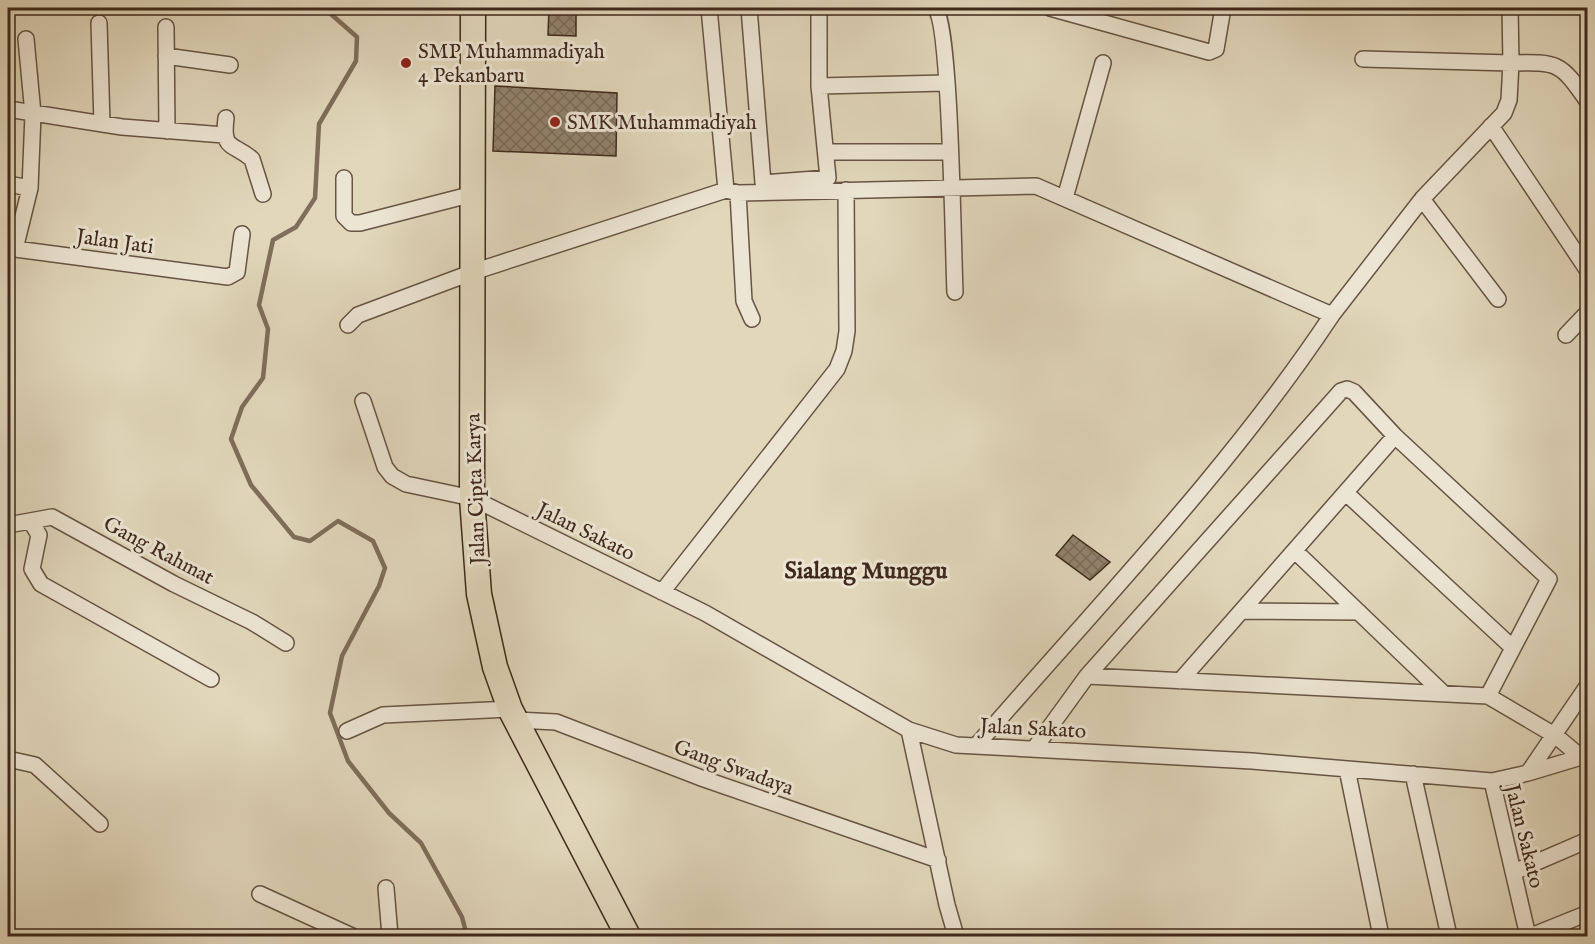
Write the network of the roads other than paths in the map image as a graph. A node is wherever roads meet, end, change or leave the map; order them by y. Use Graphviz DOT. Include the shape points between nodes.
graph roads {
  1 [pos="473,8"];
  2 [pos="709,8"];
  3 [pos="749,8"];
  4 [pos="819,8"];
  5 [pos="936,8"];
  6 [pos="1050,8"];
  7 [pos="1223,8"];
  8 [pos="1510,8"];
  9 [pos="99,23"];
  10 [pos="166,27"];
  11 [pos="26,39"];
  12 [pos="166,56"];
  13 [pos="1363,59"];
  14 [pos="1102,63"];
  15 [pos="1511,63"];
  16 [pos="230,65"];
  17 [pos="946,83"];
  18 [pos="819,86"];
  19 [pos="1587,102"];
  20 [pos="8,110"];
  21 [pos="33,114"];
  22 [pos="226,118"];
  23 [pos="102,124"];
  24 [pos="1491,126"];
  25 [pos="167,130"];
  26 [pos="224,135"];
  27 [pos="826,152"];
  28 [pos="950,152"];
  29 [pos="344,178"];
  30 [pos="8,184"];
  31 [pos="30,188"];
  32 [pos="951,188"];
  33 [pos="846,190"];
  34 [pos="732,191"];
  35 [pos="263,194"];
  36 [pos="473,194"];
  37 [pos="1065,198"];
  38 [pos="1422,199"];
  39 [pos="242,234"];
  40 [pos="11,248"];
  41 [pos="1587,271"];
  42 [pos="473,273"];
  43 [pos="955,292"];
  44 [pos="1498,299"];
  45 [pos="1587,312"];
  46 [pos="1332,315"];
  47 [pos="752,319"];
  48 [pos="348,324"];
  49 [pos="1566,335"];
  50 [pos="363,401"];
  51 [pos="1395,436"];
  52 [pos="1346,493"];
  53 [pos="472,498"];
  54 [pos="31,522"];
  55 [pos="8,525"];
  56 [pos="1294,551"];
  57 [pos="662,592"];
  58 [pos="1242,611"];
  59 [pos="1359,612"];
  60 [pos="286,643"];
  61 [pos="1514,648"];
  62 [pos="1087,676"];
  63 [pos="212,679"];
  64 [pos="1180,681"];
  65 [pos="1587,685"];
  66 [pos="1444,694"];
  67 [pos="1488,696"];
  68 [pos="513,714"];
  69 [pos="909,730"];
  70 [pos="347,731"];
  71 [pos="1556,736"];
  72 [pos="976,746"];
  73 [pos="1034,749"];
  74 [pos="1585,757"];
  75 [pos="8,759"];
  76 [pos="1347,769"];
  77 [pos="1528,773"];
  78 [pos="1413,774"];
  79 [pos="1492,781"];
  80 [pos="100,824"];
  81 [pos="1587,840"];
  82 [pos="938,860"];
  83 [pos="1514,872"];
  84 [pos="386,888"];
  85 [pos="260,894"];
  86 [pos="1587,913"];
  87 [pos="352,936"];
  88 [pos="390,936"];
  89 [pos="628,936"];
  90 [pos="956,936"];
  91 [pos="1381,936"];
  92 [pos="1449,936"];
  93 [pos="1530,936"];
  1 -- 36 [label="main road, Jalan Cipta Karya"];
  2 -- 34 [label="street"];
  3 -- 27 [label="street" via="763,183 828,178"];
  4 -- 18 [label="street"];
  5 -- 17 [label="street" via="942,21"];
  6 -- 7 [label="street" via="1209,52 1216,50 1220,38"];
  8 -- 15 [label="street"];
  9 -- 23 [label="street"];
  10 -- 12 [label="street"];
  11 -- 21 [label="street"];
  12 -- 16 [label="street"];
  12 -- 25 [label="street"];
  13 -- 15 [label="street"];
  14 -- 37 [label="street"];
  15 -- 19 [label="street" via="1552,63 1563,70"];
  15 -- 24 [label="street" via="1509,100 1504,113"];
  17 -- 18 [label="street"];
  17 -- 28 [label="street"];
  18 -- 27 [label="street"];
  20 -- 21 [label="street"];
  21 -- 23 [label="street"];
  21 -- 31 [label="street"];
  22 -- 26 [label="street"];
  23 -- 25 [label="street"];
  24 -- 38 [label="street"];
  24 -- 41 [label="street"];
  25 -- 26 [label="street"];
  26 -- 35 [label="street" via="233,149 252,159"];
  27 -- 28 [label="street"];
  28 -- 32 [label="street"];
  29 -- 36 [label="street" via="344,216 351,223"];
  30 -- 31 [label="street"];
  31 -- 40 [label="street"];
  32 -- 33 [label="street"];
  32 -- 37 [label="street" via="1036,186"];
  32 -- 43 [label="street"];
  33 -- 34 [label="street"];
  33 -- 57 [label="street" via="847,331 837,369"];
  34 -- 42 [label="street"];
  34 -- 47 [label="street" via="744,301"];
  36 -- 42 [label="main road, Jalan Cipta Karya"];
  37 -- 46 [label="street"];
  38 -- 44 [label="street"];
  38 -- 46 [label="street"];
  39 -- 40 [label="street, Jalan Jati" via="237,272 228,277"];
  42 -- 48 [label="street" via="358,315"];
  42 -- 53 [label="main road, Jalan Cipta Karya"];
  45 -- 49 [label="street"];
  46 -- 72 [label="street" via="1236,447"];
  50 -- 53 [label="street, Jalan Sakato" via="385,467 392,476 406,484"];
  51 -- 52 [label="street"];
  51 -- 61 [label="street" via="1549,579"];
  51 -- 62 [label="street" via="1354,392 1341,391"];
  52 -- 56 [label="street"];
  52 -- 61 [label="street"];
  53 -- 57 [label="street, Jalan Sakato"];
  53 -- 68 [label="main road, Jalan Cipta Karya" via="479,594 495,667"];
  54 -- 55 [label="street, Gang Rahmat"];
  54 -- 60 [label="street, Gang Rahmat" via="52,517"];
  54 -- 63 [label="street" via="39,535 32,569 41,584"];
  56 -- 58 [label="street"];
  56 -- 59 [label="street"];
  57 -- 69 [label="street, Jalan Sakato"];
  58 -- 59 [label="street"];
  58 -- 64 [label="street"];
  59 -- 66 [label="street"];
  61 -- 67 [label="street"];
  62 -- 64 [label="street"];
  62 -- 73 [label="street"];
  64 -- 66 [label="street"];
  65 -- 71 [label="street"];
  66 -- 67 [label="street"];
  67 -- 71 [label="street"];
  68 -- 70 [label="street, Gang Swadaya" via="383,715"];
  68 -- 82 [label="street, Gang Swadaya" via="556,722 704,779"];
  68 -- 89 [label="main road, Jalan Cipta Karya"];
  69 -- 72 [label="street, Jalan Sakato" via="956,745"];
  69 -- 82 [label="street"];
  71 -- 74 [label="street"];
  71 -- 77 [label="street"];
  72 -- 73 [label="street, Jalan Sakato"];
  73 -- 76 [label="street, Jalan Sakato"];
  74 -- 77 [label="street"];
  75 -- 80 [label="street" via="35,765"];
  76 -- 78 [label="street, Jalan Sakato"];
  76 -- 91 [label="street"];
  77 -- 79 [label="street"];
  78 -- 79 [label="street, Jalan Sakato"];
  78 -- 92 [label="street"];
  79 -- 83 [label="street, Jalan Sakato"];
  81 -- 83 [label="street"];
  82 -- 90 [label="street"];
  83 -- 93 [label="street, Jalan Sakato"];
  84 -- 88 [label="street"];
  85 -- 87 [label="street"];
  86 -- 93 [label="street"];
}
